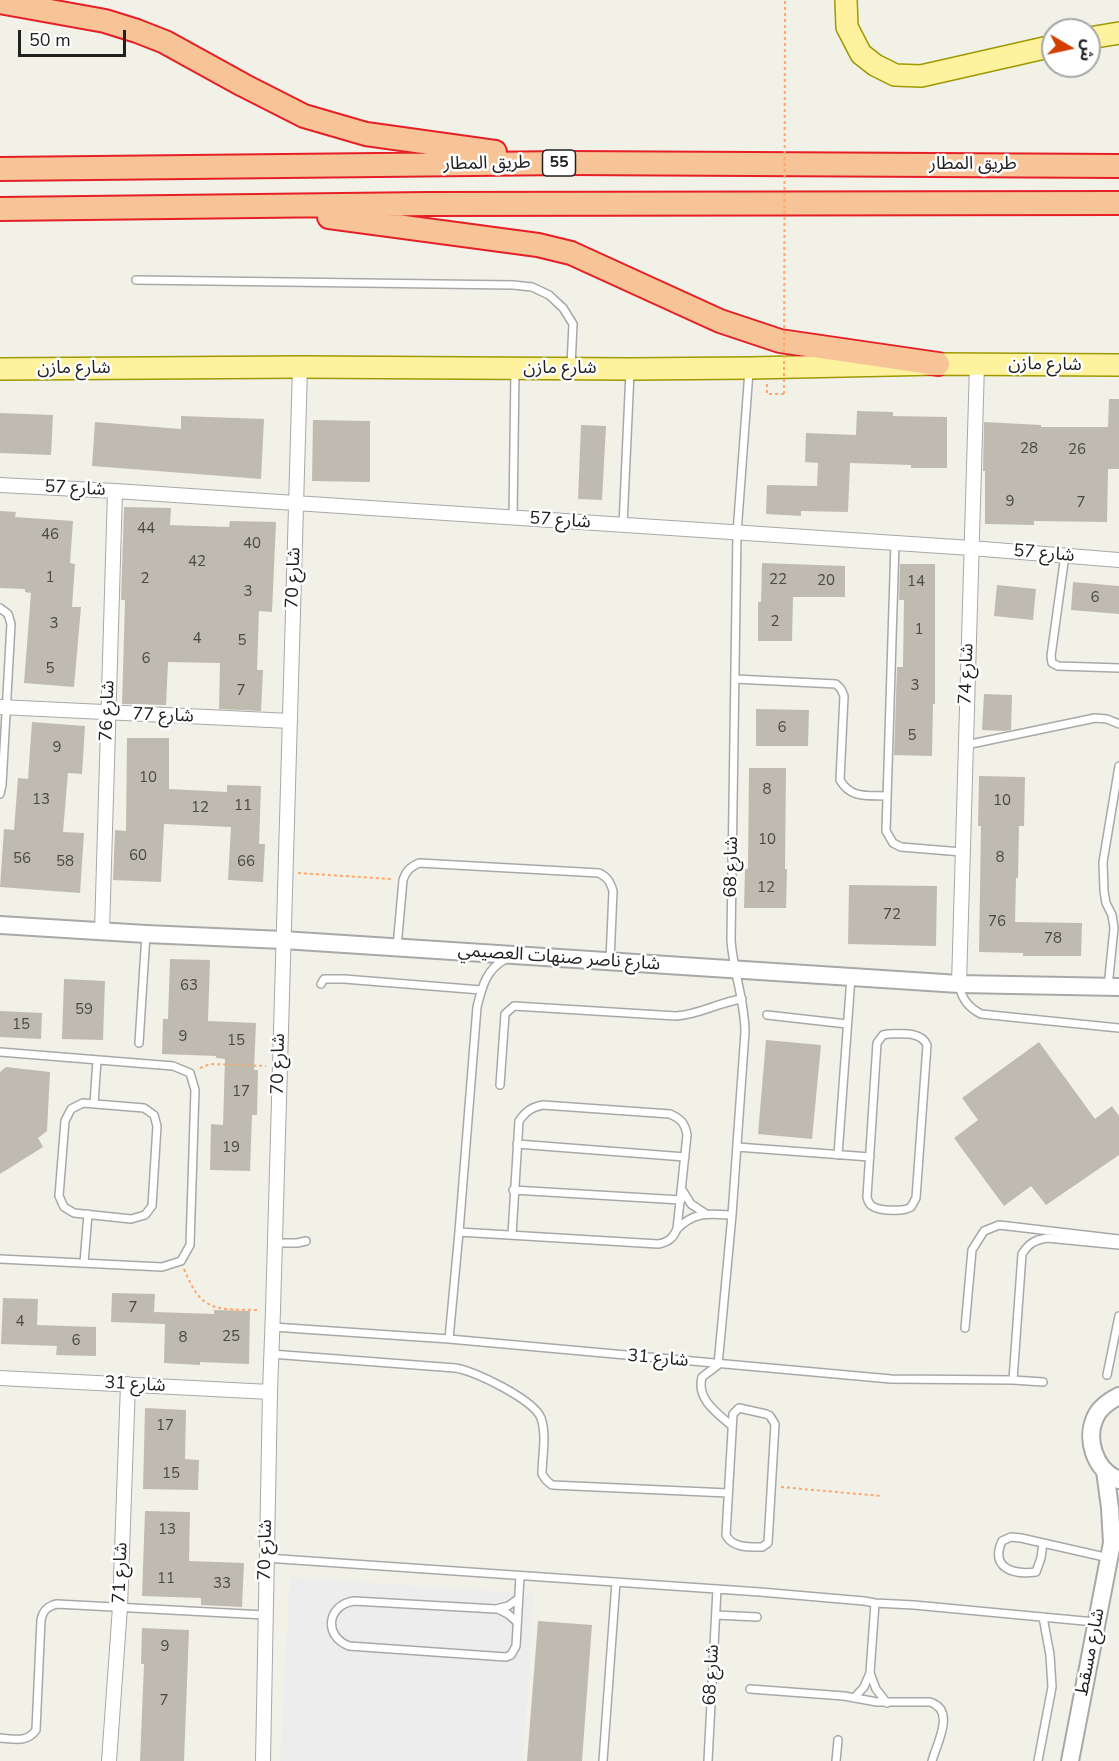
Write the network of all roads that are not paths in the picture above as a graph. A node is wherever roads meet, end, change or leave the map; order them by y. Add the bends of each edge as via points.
1 (846, 0) edge
2 (0, 2) edge
3 (1119, 33) edge
4 (1101, 36) edge
5 (1041, 49) edge
6 (568, 163) junction
7 (1119, 166) edge
8 (0, 169) edge
9 (1119, 203) edge
10 (250, 207) junction
11 (0, 209) edge
12 (136, 280) dead end
13 (938, 364) junction
14 (977, 364) junction
15 (1119, 365) edge
16 (300, 367) junction
17 (515, 368) junction
18 (750, 368) junction
19 (0, 369) edge
20 (571, 369) junction
21 (630, 369) junction
22 (0, 485) edge
23 (115, 490) junction
24 (297, 503) junction
25 (513, 518) junction
26 (622, 525) junction
27 (737, 533) junction
28 (895, 543) junction
29 (971, 548) junction
30 (1065, 555) junction
31 (1119, 560) edge
32 (0, 608) edge
33 (1119, 668) edge
34 (735, 680) junction
35 (3, 707) edge
36 (108, 713) junction
37 (290, 721) junction
38 (1119, 724) edge
39 (965, 746) junction
40 (1119, 766) edge
41 (0, 794) edge
42 (887, 795) junction
43 (962, 852) junction
44 (0, 924) edge
45 (102, 931) junction
46 (147, 934) junction
47 (283, 940) junction
48 (397, 947) junction
49 (517, 955) junction
50 (610, 961) junction
51 (735, 969) junction
52 (851, 977) junction
53 (321, 984) dead end
54 (959, 984) junction
55 (1113, 987) edge
56 (481, 990) junction
57 (742, 999) junction
58 (767, 1015) dead end
59 (847, 1024) junction
60 (1119, 1028) edge
61 (139, 1043) dead end
62 (0, 1052) edge
63 (97, 1060) junction
64 (500, 1085) dead end
65 (94, 1104) junction
66 (517, 1144) junction
67 (737, 1147) junction
68 (838, 1155) junction
69 (685, 1157) junction
70 (870, 1157) junction
71 (682, 1189) junction
72 (513, 1190) junction
73 (681, 1200) junction
74 (706, 1214) junction
75 (88, 1215) junction
76 (732, 1215) junction
77 (677, 1229) junction
78 (459, 1232) junction
79 (512, 1235) junction
80 (1119, 1239) edge
81 (306, 1241) dead end
82 (275, 1243) junction
83 (1119, 1245) edge
84 (0, 1259) edge
85 (84, 1263) junction
86 (1119, 1316) edge
87 (273, 1327) junction
88 (965, 1328) dead end
89 (449, 1339) junction
90 (271, 1354) junction
91 (718, 1365) junction
92 (1107, 1375) dead end
93 (0, 1378) edge
94 (1013, 1380) junction
95 (1043, 1382) dead end
96 (128, 1384) junction
97 (270, 1392) junction
98 (1119, 1395) edge
99 (732, 1426) junction
100 (1112, 1475) edge
101 (728, 1493) junction
102 (1119, 1527) edge
103 (1043, 1543) junction
104 (1110, 1551) junction
105 (266, 1558) junction
106 (520, 1576) junction
107 (616, 1582) junction
108 (717, 1589) junction
109 (519, 1599) junction
110 (875, 1603) junction
111 (120, 1607) junction
112 (496, 1609) junction
113 (266, 1615) junction
114 (716, 1615) junction
115 (757, 1617) dead end
116 (1043, 1617) junction
117 (1098, 1622) junction
118 (517, 1623) junction
119 (870, 1673) junction
120 (750, 1689) dead end
121 (854, 1698) junction
122 (887, 1703) junction
123 (0, 1738) edge
124 (838, 1740) dead end
125 (109, 1761) edge
126 (263, 1761) edge
127 (603, 1761) edge
128 (708, 1761) edge
129 (836, 1761) edge
130 (932, 1761) edge
131 (1038, 1761) edge
132 (1070, 1761) edge

1 - 5 main road via 848,27 861,54 896,75 921,76
2 - 6 highway via 105,21 137,31 304,116 366,134
3 - 4 main road
6 - 7 highway, طريق المطار / 55
6 - 8 highway, طريق المطار / 55
9 - 10 highway
10 - 11 highway
10 - 13 highway via 538,245 571,253 720,321 780,341
12 - 20 lane via 532,287 549,295 573,324
13 - 14 main road, شارع مازن
13 - 18 main road, شارع مازن
14 - 15 main road, شارع مازن
14 - 29 street, شارع 74
16 - 17 main road, شارع مازن
16 - 19 main road, شارع مازن
16 - 24 street, شارع 70
17 - 20 main road, شارع مازن
17 - 25 lane
18 - 21 main road, شارع مازن
18 - 27 lane, شارع 68
20 - 21 main road, شارع مازن
21 - 26 lane
22 - 23 street, شارع 57
23 - 24 street, شارع 57
23 - 36 street, شارع 76
24 - 25 street, شارع 57
24 - 37 street, شارع 70
25 - 26 street, شارع 57
26 - 27 street, شارع 57
27 - 28 street, شارع 57
27 - 34 lane, شارع 68
28 - 29 street, شارع 57
28 - 42 lane
29 - 30 street, شارع 57
29 - 39 street, شارع 74
30 - 31 street, شارع 57
30 - 33 lane via 1052,663
32 - 35 lane via 10,619
34 - 42 lane via 836,684 844,696 840,780 849,792
34 - 51 lane, شارع 68 via 731,940
35 - 36 street, شارع 77
35 - 41 lane
36 - 37 street, شارع 77
36 - 45 street, شارع 76
37 - 47 street, شارع 70
38 - 39 lane via 1095,718
39 - 43 street, شارع 74
40 - 55 lane via 1103,862 1104,891 1114,928
42 - 43 lane via 886,831 893,843
43 - 54 street, شارع 74
44 - 45 street, شارع ناصر صنهات العصيمي
45 - 46 street, شارع ناصر صنهات العصيمي
46 - 47 street, شارع ناصر صنهات العصيمي
46 - 61 lane
47 - 48 street, شارع ناصر صنهات العصيمي
47 - 82 street, شارع 70
48 - 49 street, شارع ناصر صنهات العصيمي
48 - 50 lane via 403,880 411,866 419,863 598,873 606,877 613,891
49 - 50 street, شارع ناصر صنهات العصيمي
49 - 56 lane via 489,972
50 - 51 street, شارع ناصر صنهات العصيمي
51 - 52 street, شارع ناصر صنهات العصيمي
51 - 57 lane, شارع 68
52 - 54 street, شارع ناصر صنهات العصيمي
52 - 59 lane
53 - 56 lane via 324,979 335,978
54 - 55 street, شارع ناصر صنهات العصيمي
54 - 60 lane via 965,1002 981,1014
56 - 78 lane
57 - 64 lane via 688,1016 514,1006 505,1014
57 - 67 lane, شارع 68 via 745,1032
58 - 59 lane
59 - 68 lane
62 - 63 lane
63 - 65 lane
63 - 85 lane via 173,1066 190,1073 195,1090 190,1245 181,1261 162,1267
65 - 75 lane via 83,1103 71,1109 65,1121 59,1196 64,1207
65 - 75 lane via 144,1108 154,1115 157,1126 152,1206 145,1215 131,1219
66 - 69 lane
66 - 69 lane via 519,1121 532,1107 670,1114 685,1125
66 - 72 lane
67 - 68 lane
67 - 76 lane, شارع 68
68 - 70 lane
69 - 71 lane
70 - 70 lane via 870,1205 902,1210 911,1207 916,1198 927,1051 922,1037 888,1034 877,1042
71 - 73 lane
71 - 74 lane via 692,1204
72 - 73 lane
72 - 79 lane
73 - 77 lane
74 - 76 lane
74 - 77 lane via 690,1218
75 - 85 lane
76 - 91 lane, شارع 68
77 - 79 lane via 673,1238 658,1244
78 - 79 lane
78 - 89 lane
80 - 88 lane via 999,1225 984,1231 972,1250
81 - 82 lane
82 - 87 street, شارع 70
83 - 94 lane via 1047,1238 1027,1245 1022,1254
84 - 85 lane
86 - 92 lane
87 - 89 lane, شارع 31
87 - 90 street, شارع 70
89 - 91 lane, شارع 31
90 - 97 street, شارع 70
90 - 101 lane via 455,1368 476,1373 525,1401 538,1413 543,1429 542,1474 552,1485
91 - 94 lane, شارع 31 via 891,1379
91 - 99 lane via 702,1377 700,1385 708,1404
93 - 96 street, شارع 31
94 - 95 lane, شارع 31
96 - 97 street, شارع 31
96 - 111 street, شارع 71
97 - 105 street, شارع 70
98 - 100 street, شارع مسقط via 1106,1403 1092,1426 1095,1456
99 - 101 lane
99 - 101 lane via 738,1408 766,1414 773,1420 768,1543 762,1547 735,1545 728,1539
100 - 104 street, شارع مسقط
102 - 104 street, شارع مسقط
103 - 103 lane via 1011,1537 1002,1541 1000,1561 1007,1570 1036,1572
103 - 104 lane
104 - 117 street, شارع مسقط
105 - 106 lane
105 - 113 street, شارع 70
106 - 107 lane
106 - 109 lane
107 - 108 lane
107 - 127 lane
108 - 110 lane
108 - 114 lane, شارع 68
109 - 112 lane
109 - 118 lane
110 - 116 lane
110 - 119 lane
111 - 113 lane
111 - 123 lane via 57,1604 44,1611 36,1730 24,1740
111 - 125 street, شارع 71
112 - 118 lane
112 - 118 lane via 354,1601 336,1609 331,1621 338,1640 349,1646 506,1657 516,1646
113 - 126 street, شارع 70
114 - 115 lane
114 - 128 lane, شارع 68
116 - 117 lane
116 - 131 lane via 1052,1687
117 - 132 street, شارع مسقط
119 - 121 lane
119 - 122 lane
120 - 121 lane
121 - 122 lane
122 - 130 lane via 930,1702 939,1706 944,1720
124 - 129 lane

